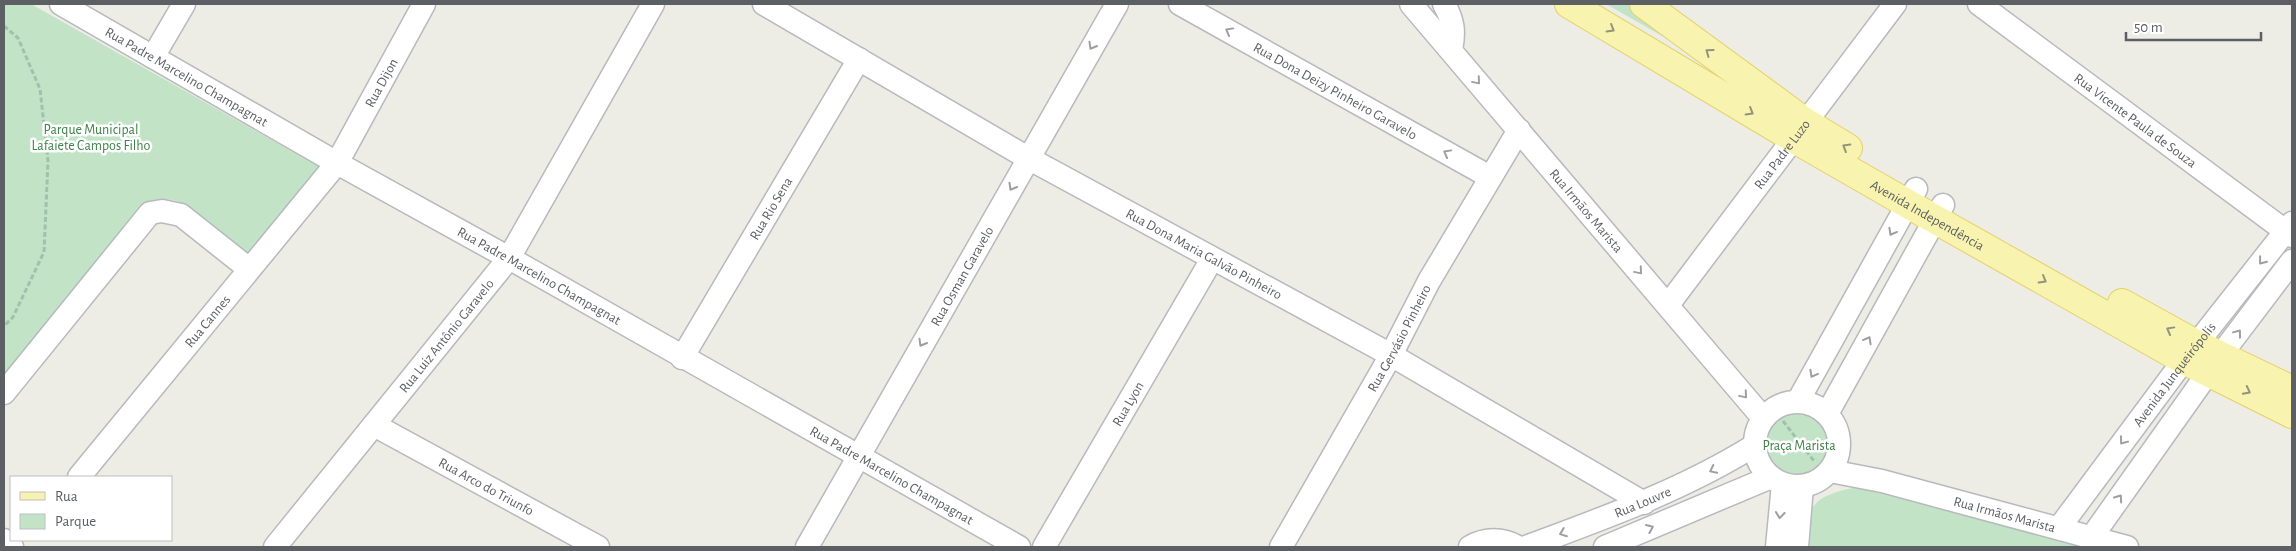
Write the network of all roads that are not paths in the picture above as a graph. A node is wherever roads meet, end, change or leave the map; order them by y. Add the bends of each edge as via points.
1 (61, 4) edge
2 (184, 4) edge
3 (424, 4) edge
4 (653, 4) edge
5 (764, 4) edge
6 (1116, 4) edge
7 (1180, 4) edge
8 (1411, 4) edge
9 (1444, 4) edge
10 (1569, 4) edge
11 (1644, 4) edge
12 (1894, 4) edge
13 (1979, 4) edge
14 (1451, 50) junction
15 (153, 57) junction
16 (859, 59) junction
17 (1519, 130) junction
18 (1799, 130) junction
19 (1028, 158) junction
20 (337, 163) junction
21 (1490, 177) junction
22 (1912, 196) junction
23 (1939, 212) junction
24 (2290, 230) edge
25 (509, 258) junction
26 (1212, 259) junction
27 (2292, 261) edge
28 (249, 269) junction
29 (1668, 305) junction
30 (1391, 355) junction
31 (682, 358) junction
32 (2202, 358) junction
33 (2292, 390) edge
34 (4, 393) edge
35 (1798, 401) junction
36 (1827, 414) junction
37 (2292, 414) edge
38 (1763, 418) junction
39 (374, 425) junction
40 (1755, 445) junction
41 (1840, 448) junction
42 (858, 457) junction
43 (1830, 470) junction
44 (80, 476) edge
45 (1882, 481) junction
46 (1785, 482) junction
47 (1644, 503) junction
48 (2058, 528) junction
49 (2091, 538) junction
50 (4, 540) edge
51 (12, 547) edge
52 (275, 547) edge
53 (598, 547) edge
54 (807, 547) edge
55 (1019, 547) edge
56 (1044, 547) edge
57 (1281, 547) edge
58 (1470, 547) edge
59 (1518, 547) edge
60 (1526, 547) edge
61 (1605, 547) edge
62 (1777, 547) edge
63 (1797, 547) edge
64 (2127, 547) edge

1 - 15 street, Rua Padre Marcelino Champagnat
2 - 15 street
3 - 20 street, Rua Dijon
4 - 25 street, Rua Luiz Antônio Garavelo
5 - 16 street, Rua Dona Maria Galvão Pinheiro
6 -> 19 street, Rua Osman Garavelo
21 -> 7 street, Rua Dona Deizy Pinheiro Garavelo
8 - 14 street, Rua Irmãos Marista
9 - 14 street via 1453,20
10 -> 18 main road, Avenida Independência
18 -> 11 main road, Avenida Independência
12 - 18 street, Rua Padre Luzo
13 - 24 street, Rua Vicente Paula de Souza
14 -> 17 street, Rua Irmãos Marista
15 - 20 street, Rua Padre Marcelino Champagnat
16 - 19 street, Rua Dona Maria Galvão Pinheiro
16 - 31 street, Rua Rio Sena
17 - 21 street, Rua Gervásio Pinheiro
17 -> 29 street, Rua Irmãos Marista
18 - 22 main road, Avenida Independência
18 - 29 street, Rua Padre Luzo
19 - 26 street, Rua Dona Maria Galvão Pinheiro
19 -> 42 street, Rua Osman Garavelo
20 - 25 street, Rua Padre Marcelino Champagnat
20 - 28 street, Rua Cannes
21 - 30 street, Rua Gervásio Pinheiro
22 - 23 main road, Avenida Independência
22 -> 35 street
23 - 32 main road, Avenida Independência
36 -> 23 street
24 -> 32 street, Avenida Junqueirópolis
25 - 31 street, Rua Padre Marcelino Champagnat
25 - 39 street, Rua Luiz Antônio Garavelo
26 - 30 street, Rua Dona Maria Galvão Pinheiro
26 - 56 street, Rua Lyon
32 -> 27 street, Avenida Junqueirópolis
28 - 34 street via 181,215 162,210 150,214
28 - 44 street, Rua Cannes
29 -> 38 street, Rua Irmãos Marista
30 - 47 street, Rua Dona Maria Galvão Pinheiro
30 - 57 street, Rua Gervásio Pinheiro
31 - 42 street, Rua Padre Marcelino Champagnat
32 - 33 main road, Avenida Independência
32 -> 37 main road, Avenida Independência
32 -> 48 street, Avenida Junqueirópolis
49 -> 32 street, Avenida Junqueirópolis
35 - 36 street via 1809,403
35 - 38 street via 1785,403
36 - 41 street via 1835,424
38 - 40 street
39 - 52 street, Rua Luiz Antônio Garavelo
39 - 53 street, Rua Arco do Triunfo
40 - 46 street via 1763,468
40 -> 47 street, Rua Louvre via 1720,467
41 - 43 street
41 - 45 street, Rua Irmãos Marista
42 - 54 street, Rua Osman Garavelo
42 - 55 street, Rua Padre Marcelino Champagnat
43 - 45 street, Rua Irmãos Marista
43 - 46 street via 1813,483
45 - 48 street, Rua Irmãos Marista
61 -> 46 street, Rua Louvre
46 -> 62 street
46 - 63 street
47 -> 60 street, Rua Louvre
48 - 49 street, Rua Irmãos Marista
49 - 64 street, Rua Irmãos Marista
50 - 51 street
58 - 59 street via 1502,540

